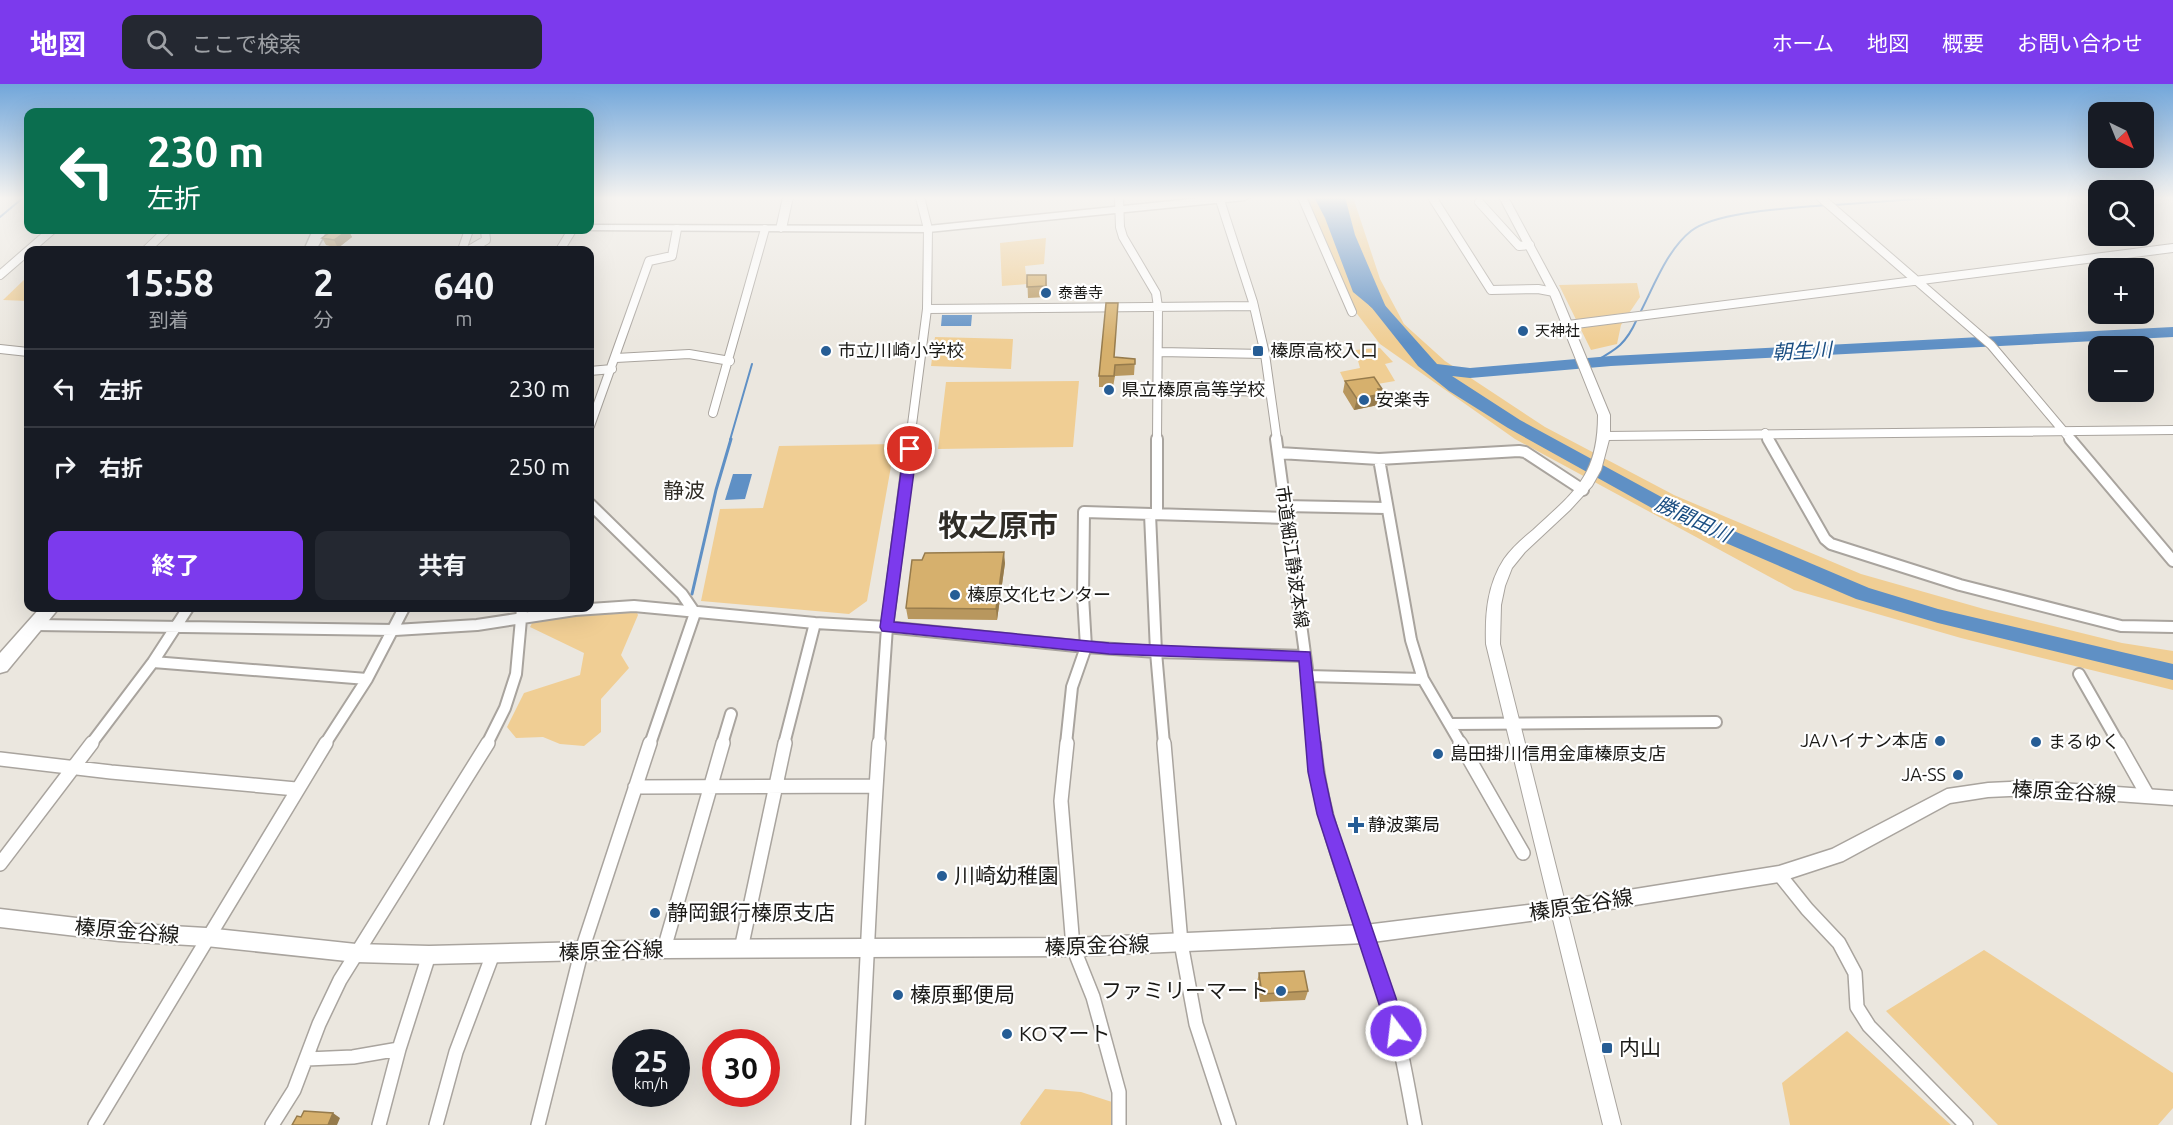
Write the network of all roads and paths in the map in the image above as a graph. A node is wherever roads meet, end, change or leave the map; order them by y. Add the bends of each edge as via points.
1 (1530, 245) edge
2 (674, 246) edge
3 (761, 246) edge
4 (928, 246) edge
5 (1128, 246) edge
6 (1235, 246) edge
7 (1323, 246) edge
8 (1463, 246) edge
9 (1876, 246) edge
10 (2173, 248) edge
11 (24, 254) edge
12 (0, 275) edge
13 (1916, 280) junction
14 (1554, 292) junction
15 (1254, 306) junction
16 (1158, 307) junction
17 (927, 309) junction
18 (1352, 312) dead end
19 (1568, 325) junction
20 (0, 350) edge
21 (24, 352) edge
22 (1159, 352) junction
23 (1265, 354) junction
24 (616, 358) junction
25 (730, 361) junction
26 (612, 369) junction
27 (594, 370) edge
28 (1158, 390) junction
29 (1270, 392) junction
30 (713, 413) dead end
31 (594, 416) edge
32 (2064, 430) junction
33 (2173, 430) edge
34 (1765, 433) junction
35 (1605, 439) junction
36 (1279, 453) junction
37 (1379, 459) junction
38 (1585, 487) junction
39 (594, 508) edge
40 (1386, 508) junction
41 (1285, 512) junction
42 (1153, 514) junction
43 (2173, 561) edge
44 (594, 609) edge
45 (47, 612) edge
46 (185, 612) edge
47 (402, 612) edge
48 (538, 612) edge
49 (520, 613) edge
50 (695, 613) junction
51 (815, 623) junction
52 (36, 625) junction
53 (887, 627) junction
54 (2173, 627) edge
55 (174, 629) junction
56 (394, 630) junction
57 (1086, 647) junction
58 (1156, 652) junction
59 (1305, 656) junction
60 (153, 662) junction
61 (0, 666) edge
62 (2079, 674) dead end
63 (1308, 676) junction
64 (1423, 679) junction
65 (367, 680) junction
66 (731, 714) dead end
67 (1716, 722) dead end
68 (1450, 724) junction
69 (1512, 725) junction
70 (0, 759) edge
71 (71, 770) junction
72 (774, 786) junction
73 (876, 786) junction
74 (635, 787) junction
75 (711, 787) junction
76 (296, 789) junction
77 (2148, 796) junction
78 (2173, 798) edge
79 (1523, 853) dead end
80 (0, 864) edge
81 (1779, 874) junction
82 (1560, 909) junction
83 (0, 918) edge
84 (1365, 934) junction
85 (206, 937) junction
86 (1181, 943) junction
87 (1073, 948) junction
88 (664, 949) junction
89 (741, 949) junction
90 (866, 949) junction
91 (356, 953) junction
92 (581, 953) junction
93 (494, 954) junction
94 (429, 955) junction
95 (399, 1048) junction
96 (307, 1059) junction
97 (95, 1125) edge
98 (272, 1125) edge
99 (379, 1125) edge
100 (436, 1125) edge
101 (538, 1125) edge
102 (858, 1125) edge
103 (1119, 1125) edge
104 (1229, 1125) edge
105 (1415, 1125) edge
106 (1612, 1125) edge
107 (1966, 1125) edge

1 - 14 street
2 - 24 street via 672,255 649,261
3 - 25 street
4 - 17 street
5 - 16 street via 1156,293
6 - 15 street, 市道細江静波本線
7 - 18 street
8 - 14 street via 1491,290
9 - 13 street
10 - 13 street
11 - 12 street
13 - 19 street
13 - 32 street via 1991,345
14 - 19 street
15 - 16 street
15 - 23 street, 市道細江静波本線
16 - 17 street
16 - 22 street
17 - 53 street
19 - 35 street via 1604,415
20 - 21 street
22 - 23 street
22 - 28 street
23 - 29 street, 市道細江静波本線
24 - 25 street via 688,354
24 - 26 street
25 - 30 street
26 - 27 street
26 - 31 street
28 - 29 street
28 - 42 street
29 - 36 street, 市道細江静波本線
32 - 33 street
32 - 34 street
32 - 43 street
34 - 35 street
34 - 54 street via 1831,544 1960,585 2121,626
35 - 38 street via 1600,462
36 - 37 street
36 - 41 street, 市道細江静波本線
37 - 38 street via 1519,451
37 - 40 street
38 - 69 street via 1521,548 1506,567 1497,590 1493,644
39 - 50 street via 682,594
40 - 41 street
40 - 64 street via 1411,640
41 - 42 street
41 - 59 street, 市道細江静波本線
42 - 57 street via 1084,512
42 - 58 street
44 - 50 street via 634,606
45 - 52 highway
46 - 55 street
47 - 56 street
48 - 49 street
49 - 56 street via 477,625
49 - 91 street via 518,664 511,695 494,733
50 - 51 street
50 - 74 street
51 - 53 street
51 - 72 street
52 - 55 street
52 - 61 highway
53 - 57 street
53 - 73 street
55 - 56 street
55 - 60 street
56 - 65 street
57 - 58 street
57 - 87 street via 1072,687 1061,801
58 - 59 street
58 - 86 street
59 - 63 street, 市道細江静波本線
60 - 65 street
60 - 71 street
62 - 77 street
63 - 64 street
63 - 84 street, 市道細江静波本線 via 1316,772 1325,814
64 - 68 street
65 - 76 street
66 - 75 street
67 - 69 street
68 - 69 street
68 - 79 street
69 - 82 street
70 - 71 street
71 - 76 street
71 - 80 street
72 - 73 street
72 - 75 street
72 - 89 street
73 - 90 street
74 - 75 street
74 - 92 street
75 - 88 street
76 - 85 street
77 - 78 main road, 榛原金谷線
77 - 81 main road, 榛原金谷線 via 2031,788 1947,796 1837,855
81 - 82 main road, 榛原金谷線
81 - 107 street via 1839,944 1855,973 1857,1007 1869,1026
82 - 84 main road, 榛原金谷線
82 - 106 street
83 - 85 main road, 榛原金谷線 via 119,932
84 - 86 main road, 榛原金谷線
84 - 105 street, 市道細江静波本線 via 1398,1038
85 - 91 main road, 榛原金谷線
85 - 97 street
86 - 87 main road, 榛原金谷線
86 - 104 street via 1196,1024
87 - 90 main road, 榛原金谷線
87 - 103 street via 1093,997 1119,1092
88 - 89 main road, 榛原金谷線
88 - 92 main road, 榛原金谷線
89 - 90 main road, 榛原金谷線
90 - 102 street
91 - 94 main road, 榛原金谷線
91 - 96 street via 319,1024
92 - 93 main road, 榛原金谷線
92 - 101 street
93 - 94 main road, 榛原金谷線
93 - 100 street via 456,1052
94 - 95 street
95 - 96 street
95 - 99 street
96 - 98 street via 294,1090

